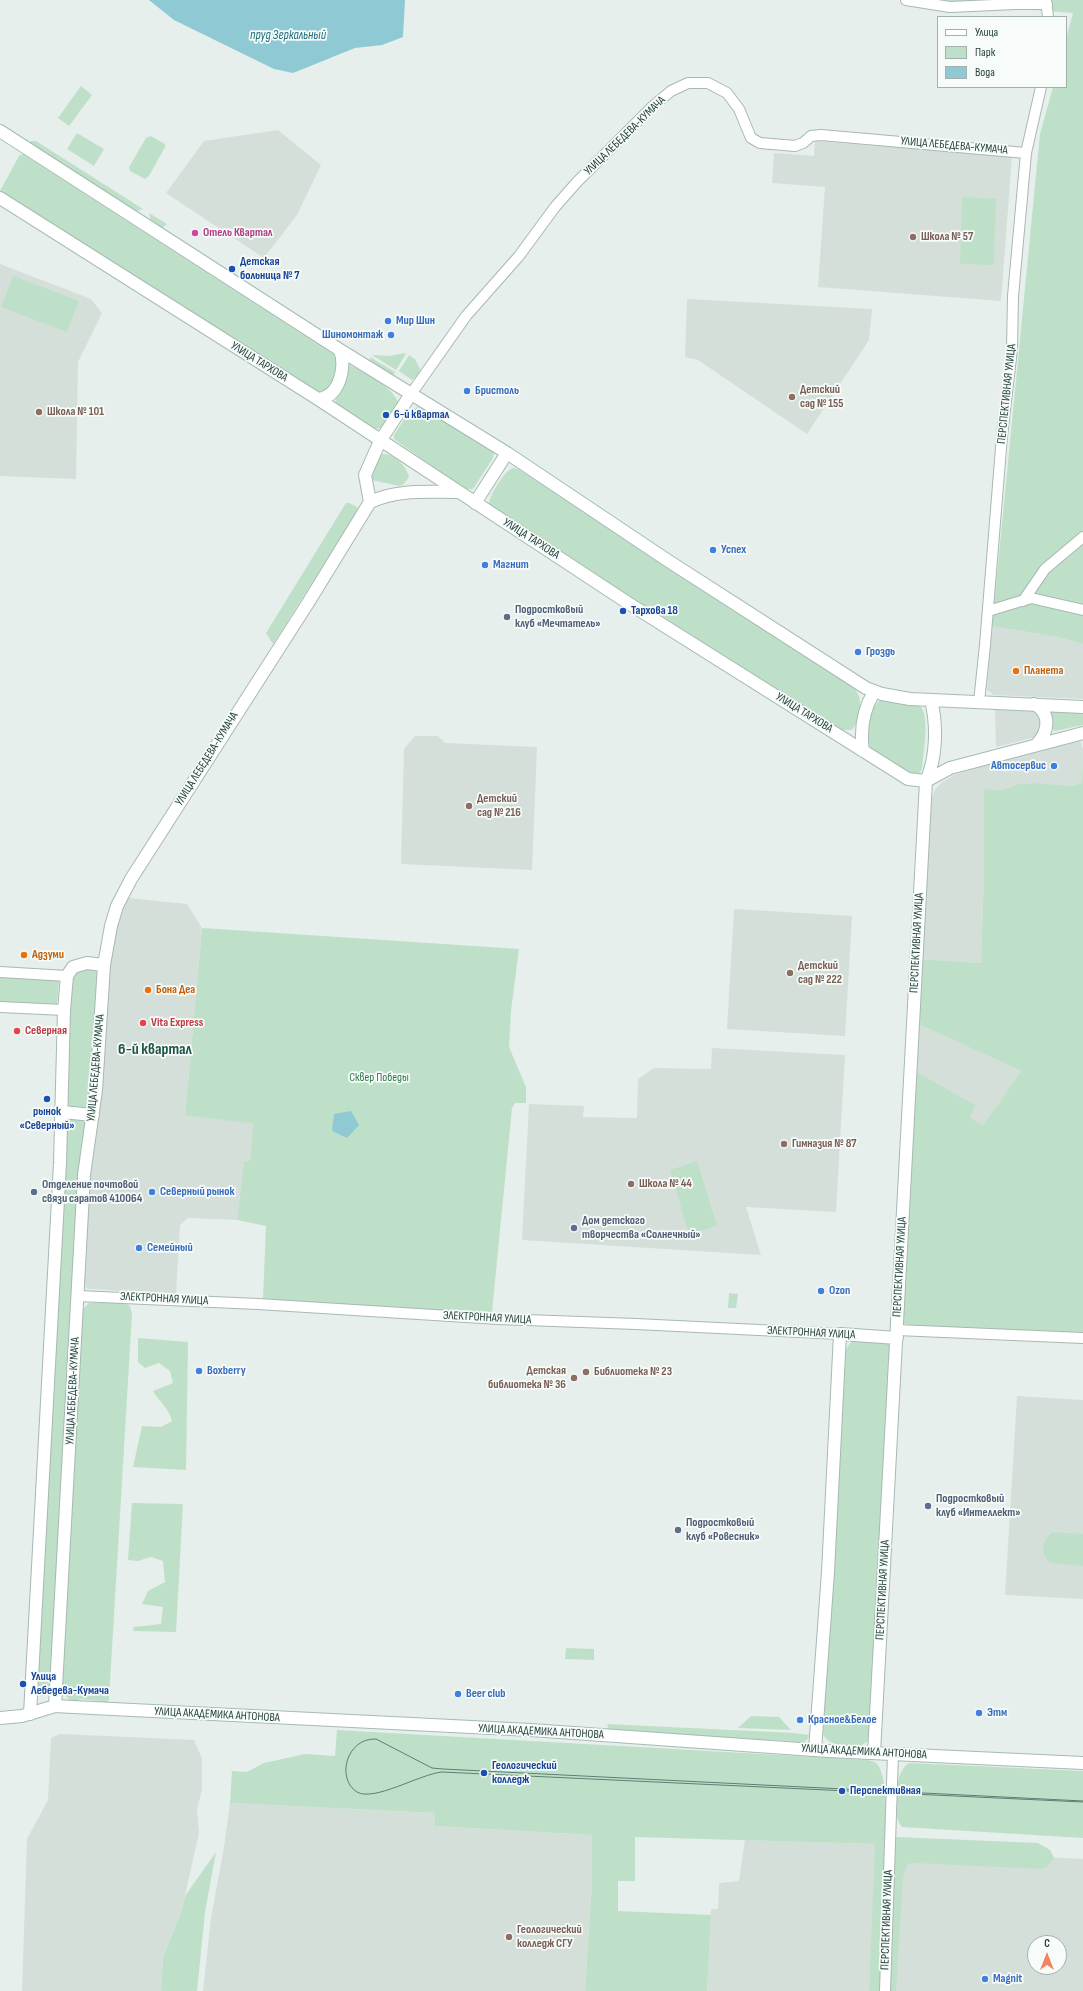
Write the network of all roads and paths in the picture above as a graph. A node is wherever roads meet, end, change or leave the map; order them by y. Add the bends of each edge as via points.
1 (906, 0) edge
2 (1047, 6) edge
3 (1041, 88) edge
4 (0, 131) edge
5 (1026, 152) junction
6 (0, 198) edge
7 (340, 350) junction
8 (411, 394) junction
9 (318, 399) junction
10 (380, 441) junction
11 (507, 453) junction
12 (458, 492) junction
13 (370, 502) junction
14 (476, 503) junction
15 (1083, 537) edge
16 (1023, 601) junction
17 (1083, 610) edge
18 (988, 611) junction
19 (874, 692) junction
20 (930, 700) junction
21 (979, 702) junction
22 (1034, 704) junction
23 (1083, 707) edge
24 (1083, 733) edge
25 (1037, 744) junction
26 (863, 751) junction
27 (926, 781) junction
28 (104, 965) junction
29 (0, 972) edge
30 (67, 976) junction
31 (0, 1007) edge
32 (64, 1010) junction
33 (62, 1112) junction
34 (93, 1115) junction
35 (78, 1296) junction
36 (840, 1334) junction
37 (897, 1334) junction
38 (1083, 1338) edge
39 (55, 1706) junction
40 (30, 1714) junction
41 (0, 1718) edge
42 (816, 1750) junction
43 (874, 1753) junction
44 (893, 1754) junction
45 (1083, 1763) edge
46 (885, 1991) edge

1 - 2 street via 950,7 1016,4
3 - 5 street, ПЕРСПЕКТИВНАЯ УЛИЦА
4 - 7 main road
5 - 8 street, УЛИЦА ЛЕБЕДЕВА-КУМАЧА via 821,135 810,136 795,146 760,143 751,138 739,109 727,93 708,83 688,84 671,91 653,106 577,182 519,256 466,316
5 - 18 street, ПЕРСПЕКТИВНАЯ УЛИЦА via 1013,296 1012,349 1002,436
6 - 9 main road, УЛИЦА ТАРХОВА
7 - 8 main road
7 - 9 main road via 343,364 336,388 332,394
8 - 10 main road
8 - 11 main road
9 - 10 main road, УЛИЦА ТАРХОВА
10 - 12 main road, УЛИЦА ТАРХОВА
10 - 13 main road via 365,476
11 - 14 main road
11 - 19 main road
12 - 13 main road via 406,492
12 - 14 main road, УЛИЦА ТАРХОВА
13 - 28 main road, УЛИЦА ЛЕБЕДЕВА-КУМАЧА via 132,879 117,906
14 - 26 main road, УЛИЦА ТАРХОВА via 628,603
15 - 16 street via 1045,569
16 - 17 street via 1031,598
16 - 18 street
18 - 21 street, ПЕРСПЕКТИВНАЯ УЛИЦА
19 - 20 main road
19 - 26 main road via 868,702 861,731
20 - 21 main road
20 - 27 main road, ПЕРСПЕКТИВНАЯ УЛИЦА via 934,716 932,768
21 - 22 main road
22 - 23 main road
22 - 25 main road via 1043,710 1047,722 1045,732
24 - 25 main road
25 - 27 main road via 950,768
26 - 27 main road, УЛИЦА ТАРХОВА via 908,780
27 - 37 main road, ПЕРСПЕКТИВНАЯ УЛИЦА
28 - 30 main road via 87,963 73,967
28 - 34 main road, УЛИЦА ЛЕБЕДЕВА-КУМАЧА
29 - 30 street
30 - 32 main road
31 - 32 street
32 - 33 main road
33 - 34 main road
33 - 40 main road
34 - 35 main road, УЛИЦА ЛЕБЕДЕВА-КУМАЧА via 84,1175
35 - 36 street, ЭЛЕКТРОННАЯ УЛИЦА via 498,1319
35 - 39 main road, УЛИЦА ЛЕБЕДЕВА-КУМАЧА
36 - 37 main road, ЭЛЕКТРОННАЯ УЛИЦА
36 - 42 main road
37 - 38 street, ЭЛЕКТРОННАЯ УЛИЦА
37 - 43 main road, ПЕРСПЕКТИВНАЯ УЛИЦА
39 - 40 main road, УЛИЦА АКАДЕМИКА АНТОНОВА
39 - 42 main road, УЛИЦА АКАДЕМИКА АНТОНОВА via 531,1730
40 - 41 main road, УЛИЦА АКАДЕМИКА АНТОНОВА
42 - 43 main road, УЛИЦА АКАДЕМИКА АНТОНОВА
43 - 44 main road, УЛИЦА АКАДЕМИКА АНТОНОВА
44 - 45 main road, УЛИЦА АКАДЕМИКА АНТОНОВА
44 - 46 street, ПЕРСПЕКТИВНАЯ УЛИЦА

